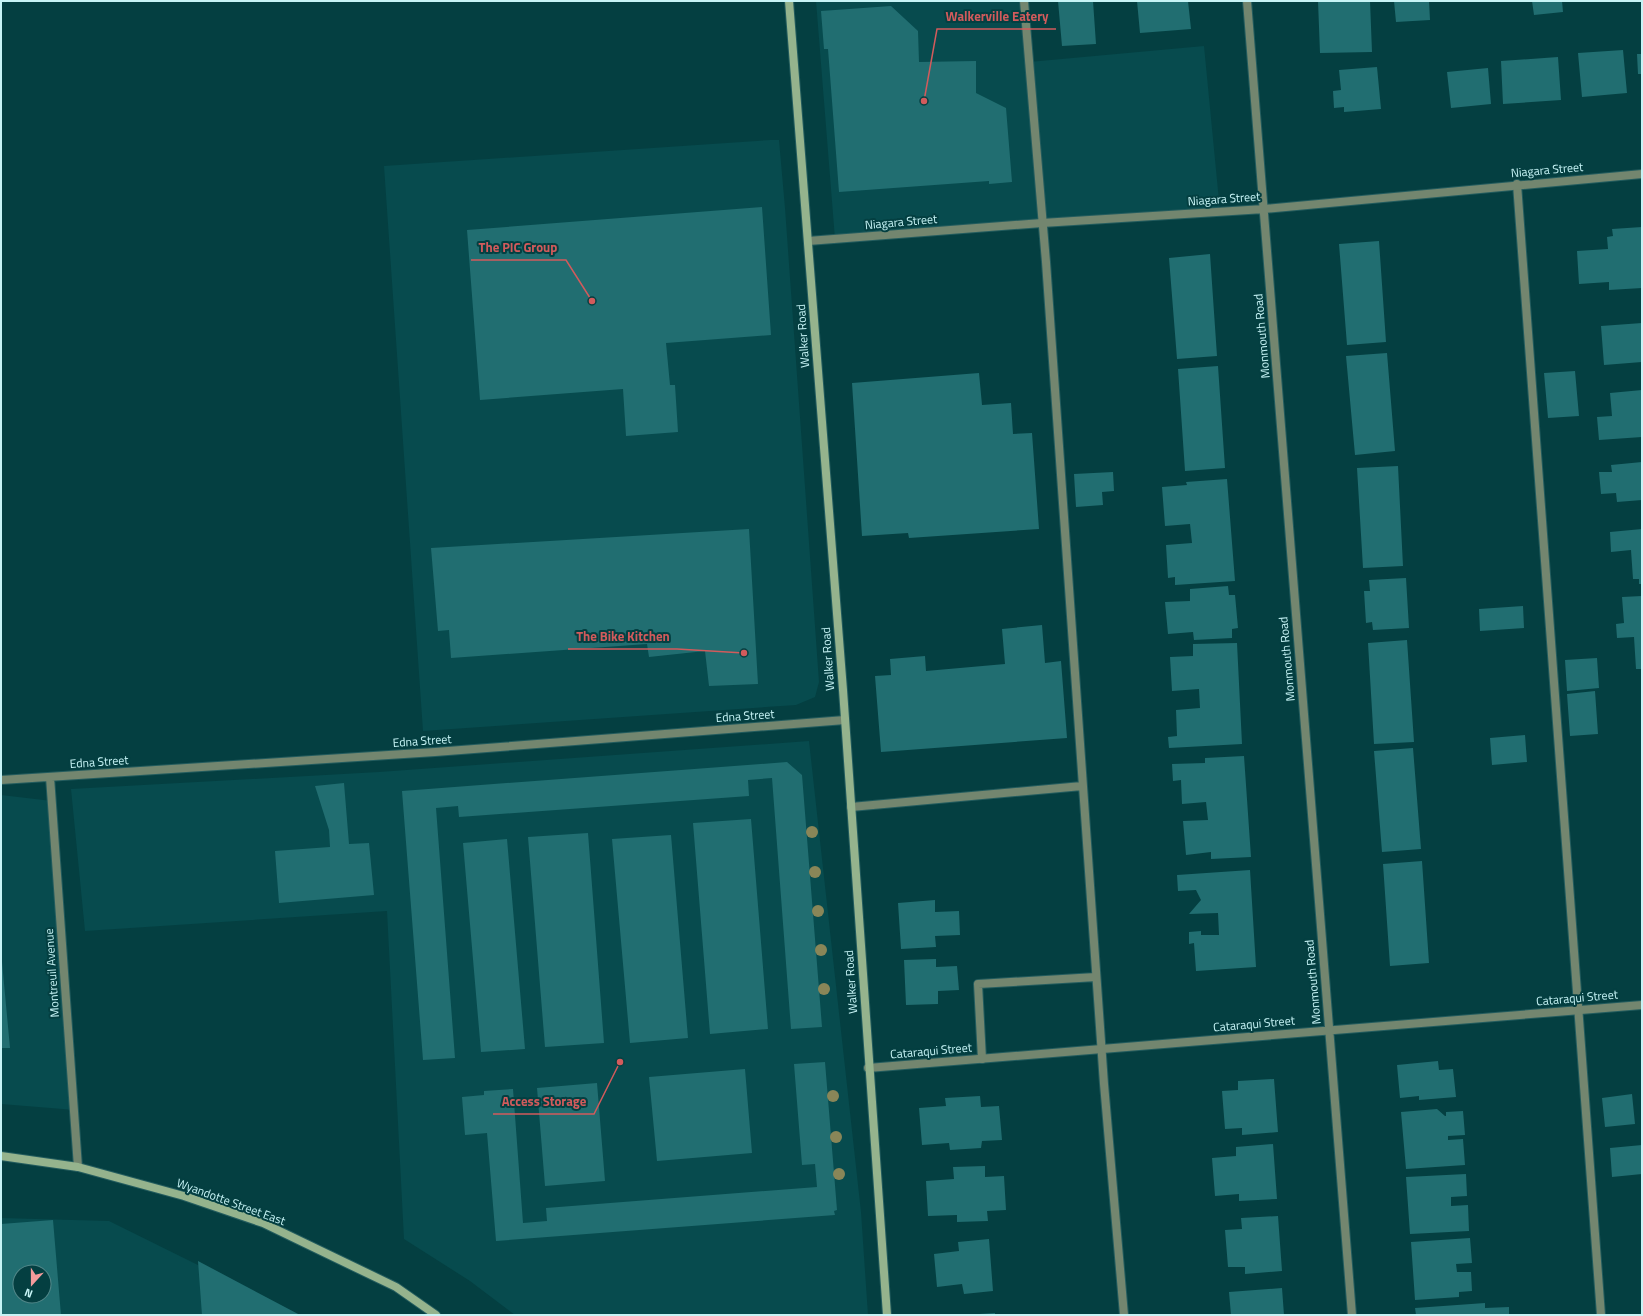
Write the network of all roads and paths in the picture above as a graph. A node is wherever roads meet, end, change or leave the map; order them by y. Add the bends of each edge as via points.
1 (789, 1) edge
2 (1024, 1) edge
3 (1247, 1) edge
4 (1642, 174) edge
5 (1518, 184) junction
6 (1264, 209) junction
7 (1042, 223) junction
8 (808, 241) junction
9 (845, 720) junction
10 (50, 777) junction
11 (1, 780) edge
12 (1082, 786) junction
13 (851, 807) junction
14 (1096, 977) junction
15 (1642, 1004) edge
16 (1578, 1010) junction
17 (1329, 1030) junction
18 (1101, 1049) junction
19 (982, 1059) junction
20 (868, 1068) junction
21 (1, 1156) edge
22 (78, 1167) junction
23 (436, 1315) edge
24 (887, 1315) edge
25 (1124, 1315) edge
26 (1352, 1315) edge
27 (1601, 1315) edge

1 - 8 main road, Walker Road
2 - 7 street
3 - 6 street, Monmouth Road
4 - 5 street, Niagara Street
5 - 6 street, Niagara Street
5 - 16 street
6 - 7 street, Niagara Street
6 - 17 street, Monmouth Road
7 - 8 street, Niagara Street
7 - 12 street
8 - 9 main road, Walker Road
9 - 10 street, Edna Street via 435,752
9 - 13 main road, Walker Road
10 - 11 street, Edna Street
10 - 22 street, Montreuil Avenue
12 - 13 street
12 - 14 street
13 - 20 main road, Walker Road
14 - 18 street
14 - 19 street via 978,984
15 - 16 street, Cataraqui Street
16 - 17 street, Cataraqui Street
16 - 27 street
17 - 18 street, Cataraqui Street
17 - 26 street, Monmouth Road
18 - 19 street, Cataraqui Street
18 - 25 street
19 - 20 street, Cataraqui Street
20 - 24 main road, Walker Road
21 - 22 main road, Wyandotte Street East
22 - 23 main road, Wyandotte Street East via 184,1196 263,1224 396,1287

